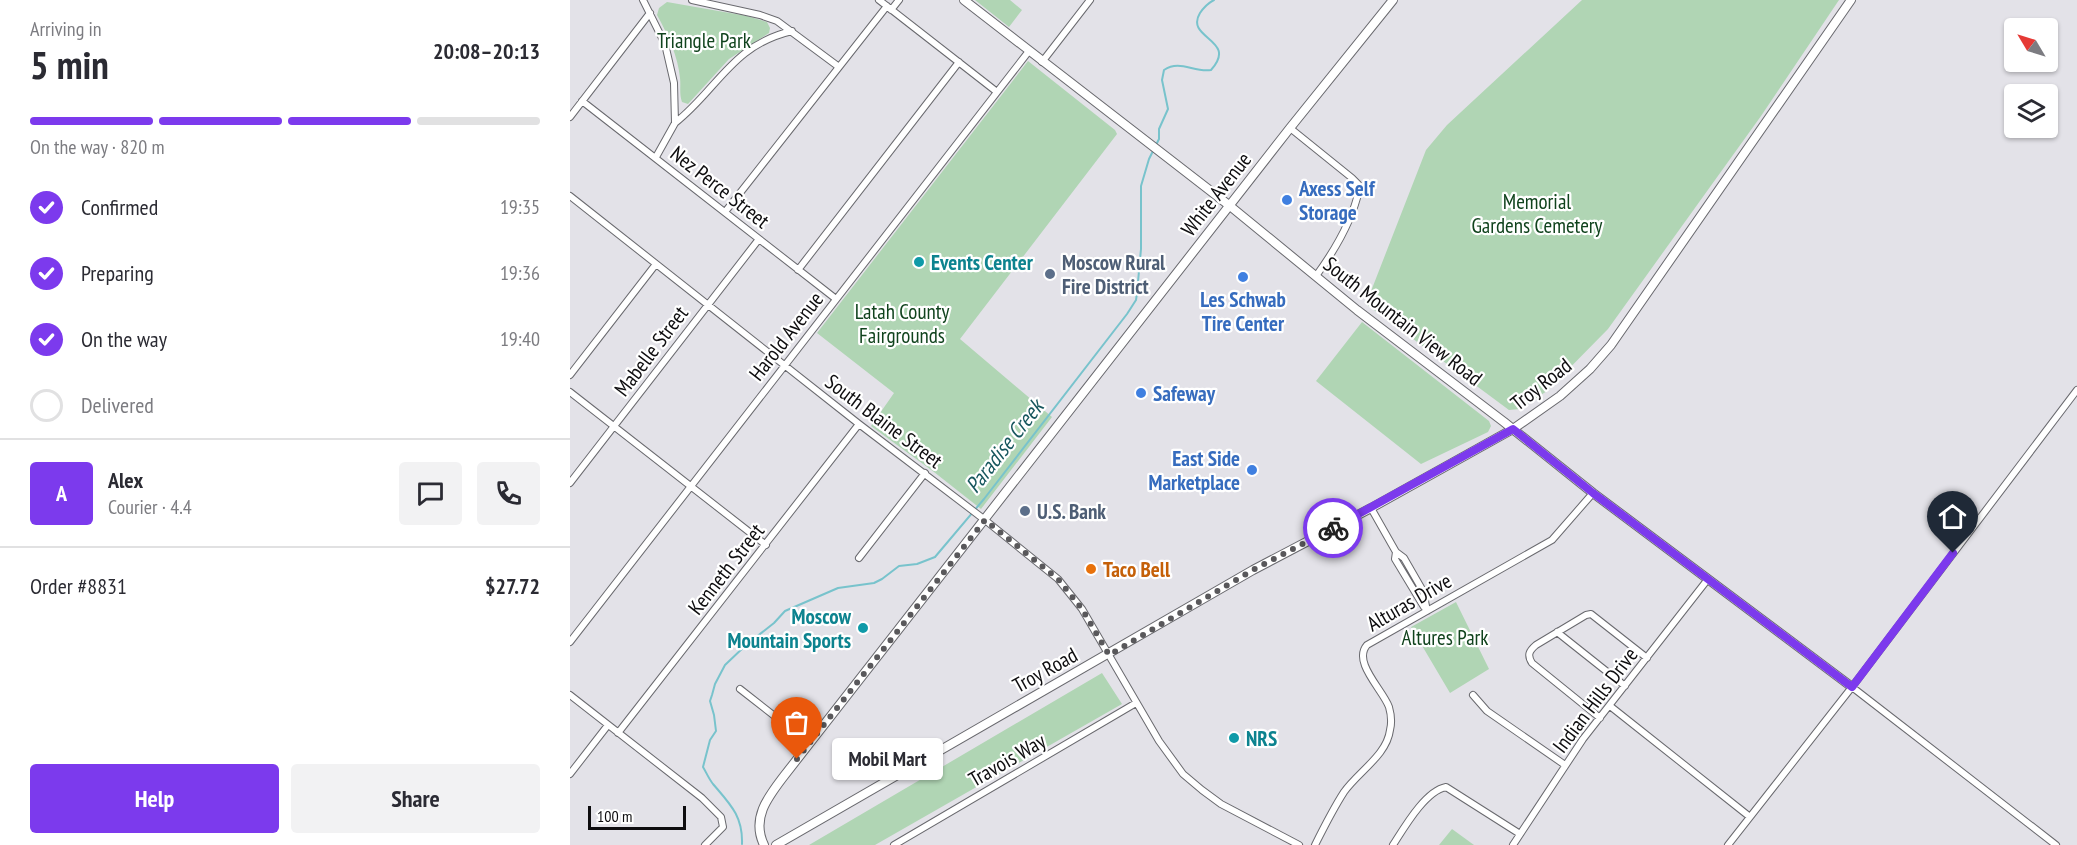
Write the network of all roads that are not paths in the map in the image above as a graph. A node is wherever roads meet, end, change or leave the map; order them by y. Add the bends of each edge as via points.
1 (644, 0) edge
2 (692, 0) edge
3 (879, 0) edge
4 (899, 0) edge
5 (964, 0) edge
6 (1090, 0) edge
7 (1394, 0) edge
8 (1851, 0) edge
9 (889, 8) junction
10 (650, 13) junction
11 (792, 31) junction
12 (1029, 51) junction
13 (959, 62) junction
14 (1042, 62) junction
15 (839, 67) junction
16 (997, 92) junction
17 (582, 101) junction
18 (570, 117) edge
19 (675, 123) junction
20 (1290, 128) junction
21 (656, 157) junction
22 (570, 196) edge
23 (1230, 206) junction
24 (725, 212) junction
25 (759, 239) junction
26 (656, 264) junction
27 (798, 270) junction
28 (1316, 276) junction
29 (836, 299) junction
30 (707, 304) junction
31 (784, 366) junction
32 (570, 375) edge
33 (2077, 390) edge
34 (570, 392) edge
35 (859, 424) junction
36 (614, 427) junction
37 (1513, 429) junction
38 (925, 473) junction
39 (570, 483) edge
40 (689, 486) junction
41 (1593, 493) junction
42 (1371, 508) junction
43 (982, 518) junction
44 (766, 545) junction
45 (859, 558) dead end
46 (1708, 579) junction
47 (1427, 611) junction
48 (1557, 632) junction
49 (570, 642) edge
50 (1109, 655) junction
51 (1647, 658) junction
52 (1625, 686) junction
53 (1852, 687) junction
54 (740, 689) dead end
55 (570, 695) edge
56 (1473, 695) dead end
57 (1137, 703) junction
58 (1610, 706) junction
59 (1600, 718) junction
60 (608, 725) junction
61 (618, 733) junction
62 (810, 743) junction
63 (1566, 765) junction
64 (570, 774) edge
65 (1750, 817) junction
66 (1520, 834) junction
67 (705, 845) edge
68 (764, 845) edge
69 (776, 845) edge
70 (894, 845) edge
71 (1299, 845) edge
72 (1315, 845) edge
73 (1393, 845) edge
74 (1513, 845) edge
75 (1728, 845) edge
76 (2056, 845) edge

1 - 10 street
2 - 11 street via 760,15
3 - 9 street
4 - 9 street
5 - 12 street, South Mountain View Road
6 - 14 street
7 - 20 street, White Avenue
8 - 37 street, Troy Road via 1611,345 1560,396
9 - 13 street
9 - 15 street
10 - 17 street
10 - 19 street via 671,62
11 - 15 street
11 - 19 street via 761,43 730,64
12 - 14 street, South Mountain View Road
12 - 16 street, Harold Avenue
13 - 16 street
13 - 27 street
14 - 23 street, South Mountain View Road
15 - 24 street
16 - 29 street, Harold Avenue
17 - 18 street
17 - 21 street, Nez Perce Street
19 - 21 street
20 - 23 street, White Avenue
20 - 28 street via 1355,182 1359,190 1346,228
21 - 24 street, Nez Perce Street
22 - 26 street, South Blaine Street
23 - 28 street, South Mountain View Road
23 - 43 street, White Avenue
24 - 25 street, Nez Perce Street
25 - 27 street, Nez Perce Street
25 - 30 street, Mabelle Street
26 - 30 street, South Blaine Street
26 - 32 street
27 - 29 street, Nez Perce Street
28 - 37 street, South Mountain View Road
29 - 31 street, Harold Avenue
30 - 31 street, South Blaine Street
30 - 36 street, Mabelle Street
31 - 35 street, South Blaine Street
31 - 40 street, Harold Avenue
33 - 53 street
34 - 36 street
35 - 38 street, South Blaine Street
35 - 44 street, Kenneth Street
36 - 39 street, Mabelle Street
36 - 40 street
37 - 41 street, South Mountain View Road
37 - 42 street, Troy Road
38 - 43 street, South Blaine Street
38 - 45 street
40 - 44 street
40 - 49 street, Harold Avenue
41 - 46 street, South Mountain View Road
41 - 47 street, Alturas Drive via 1552,540
42 - 47 street via 1396,552 1395,559
42 - 50 street, Troy Road via 1253,570
43 - 50 street, South Blaine Street via 1058,579 1082,609
43 - 62 street, White Avenue
44 - 61 street, Kenneth Street
46 - 51 street, Indian Hills Drive
46 - 53 street, South Mountain View Road
47 - 72 street, Alturas Drive via 1364,649 1366,668 1389,706 1390,733 1385,746 1345,791
48 - 51 street via 1591,615
48 - 52 street
48 - 59 street via 1536,645 1528,657
50 - 57 street, South Blaine Street
50 - 69 street, Troy Road
51 - 52 street, Indian Hills Drive
52 - 58 street, Indian Hills Drive
53 - 65 street
53 - 76 street
54 - 62 street
55 - 60 street
56 - 63 street via 1487,711
57 - 70 street, Travois Way
57 - 71 street, South Blaine Street via 1183,774 1241,816
58 - 59 street, Indian Hills Drive
58 - 65 street
59 - 63 street, Indian Hills Drive
60 - 61 street
60 - 64 street
61 - 67 street via 702,798 723,820 723,828
62 - 68 street, White Avenue via 762,809 758,826
63 - 66 street, Indian Hills Drive
65 - 75 street
66 - 73 street via 1446,787 1431,795
66 - 74 street, Indian Hills Drive

